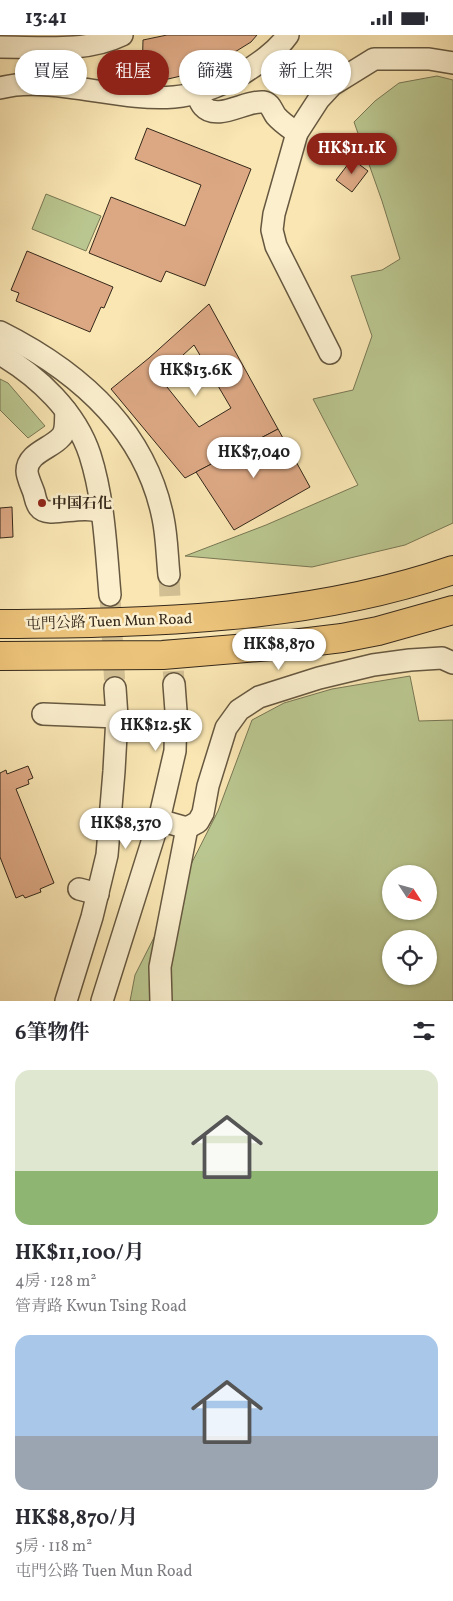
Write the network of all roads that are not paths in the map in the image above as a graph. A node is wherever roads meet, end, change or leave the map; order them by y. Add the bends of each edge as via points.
1 (122, 35) edge
2 (288, 35) edge
3 (0, 47) edge
4 (453, 63) edge
5 (251, 68) edge
6 (0, 88) edge
7 (183, 95) edge
8 (197, 95) edge
9 (297, 133) junction
10 (0, 332) edge
11 (330, 353) dead end
12 (0, 354) edge
13 (66, 411) junction
14 (101, 513) junction
15 (453, 570) edge
16 (169, 575) tunnel mouth
17 (110, 595) tunnel mouth
18 (453, 610) edge
19 (0, 624) edge
20 (0, 656) edge
21 (453, 663) edge
22 (174, 684) tunnel mouth
23 (116, 688) tunnel mouth
24 (43, 714) dead end
25 (116, 717) junction
26 (159, 820) junction
27 (187, 828) junction
28 (66, 1001) edge
29 (102, 1001) edge
30 (161, 1001) edge

1 - 3 street via 84,47
2 - 5 street
4 - 9 street via 429,59 374,59 332,85
6 - 7 street via 50,85 148,97
8 - 9 street via 202,106 217,112 265,102
9 - 11 street via 272,230 276,246
10 - 16 street via 73,378 95,396 123,428 145,464 156,491 163,517
12 - 13 street via 40,382
13 - 14 street via 89,454
13 - 14 street via 62,437 31,459 27,471 38,507 51,512 95,509
14 - 17 street
15 - 19 highway, 屯門公路 Tuen Mun Road via 384,592 257,612 149,622
18 - 20 highway via 378,631 294,644 163,655
21 - 27 street via 442,658 373,665 259,697 239,709 226,728 203,813 198,822
22 - 26 street via 175,751
23 - 25 street
24 - 25 street
25 - 28 street via 107,855 88,891 86,939
26 - 27 street
26 - 29 street
27 - 30 street via 160,967

